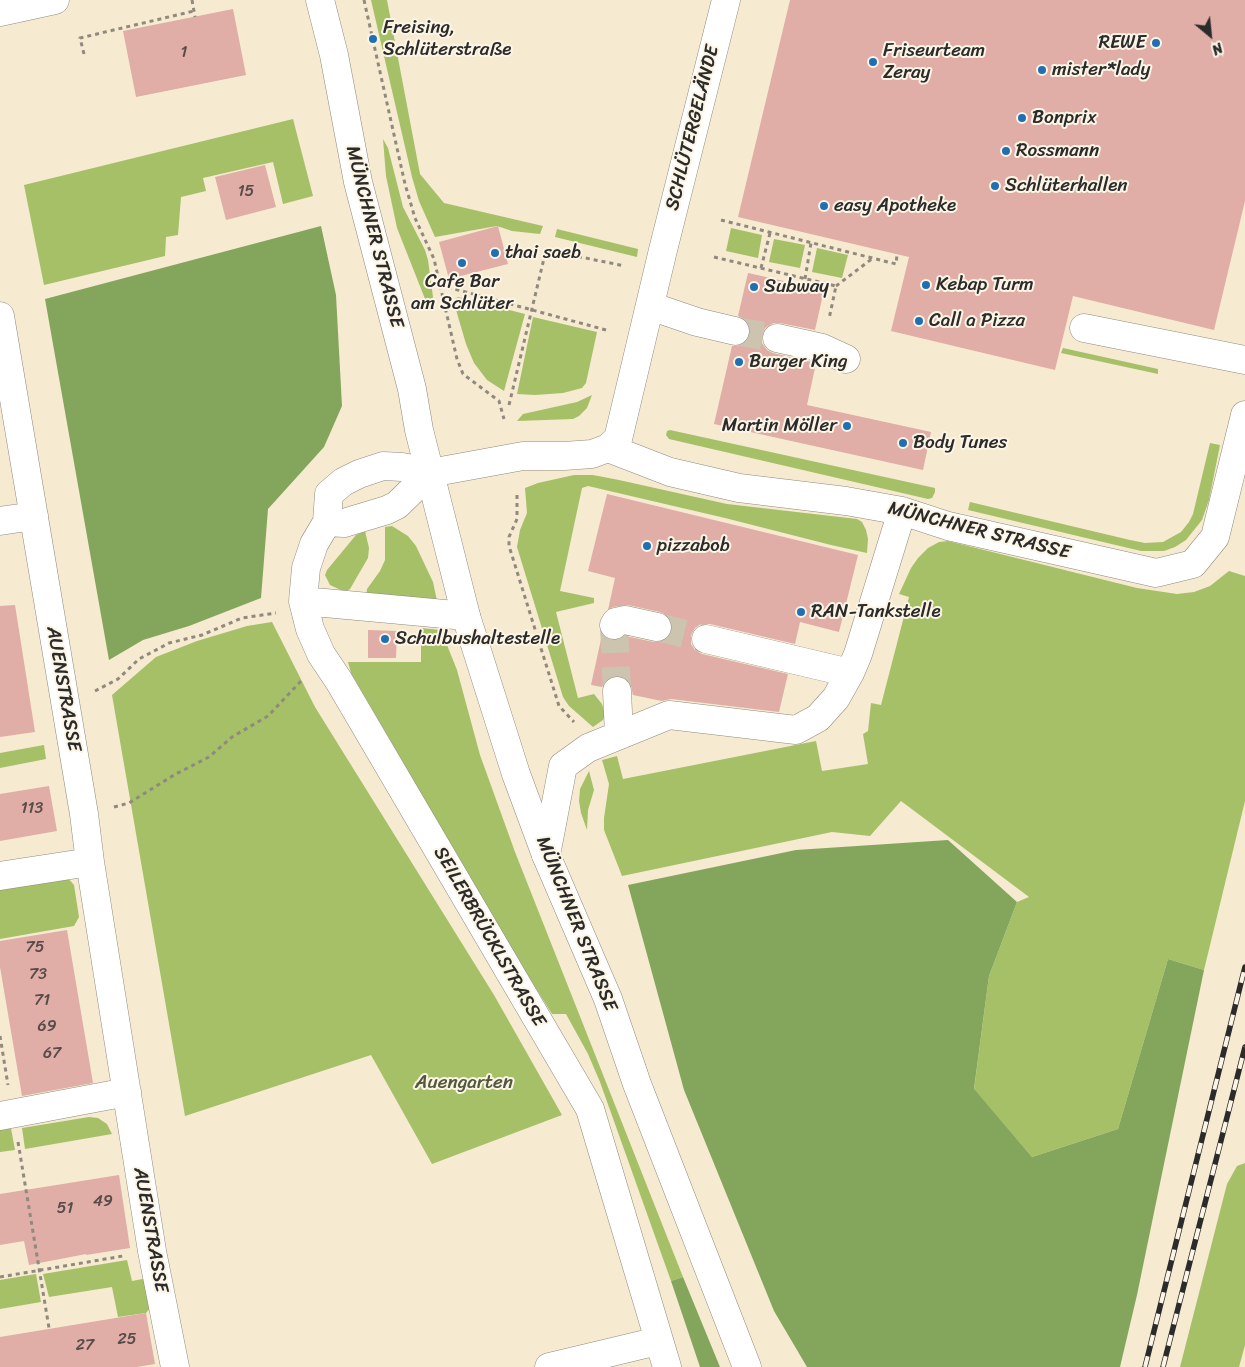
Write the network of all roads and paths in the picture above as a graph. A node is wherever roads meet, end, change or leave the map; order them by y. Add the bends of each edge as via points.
1 (54, 0) edge
2 (192, 0) edge
3 (320, 0) edge
4 (364, 0) edge
5 (726, 0) edge
6 (194, 11) junction
7 (0, 12) edge
8 (195, 17) dead end
9 (84, 54) dead end
10 (721, 220) dead end
11 (770, 233) junction
12 (811, 243) junction
13 (897, 255) dead end
14 (714, 257) dead end
15 (873, 258) junction
16 (625, 266) dead end
17 (761, 268) junction
18 (805, 279) junction
19 (440, 284) junction
20 (836, 286) junction
21 (650, 306) junction
22 (531, 310) junction
23 (0, 316) edge
24 (1084, 328) dead end
25 (606, 330) dead end
26 (735, 331) tunnel mouth
27 (777, 338) tunnel mouth
28 (834, 354) joint
29 (1245, 360) edge
30 (509, 405) dead end
31 (1245, 415) edge
32 (504, 419) dead end
33 (608, 448) junction
34 (430, 473) junction
35 (517, 495) dead end
36 (902, 512) junction
37 (34, 516) junction
38 (0, 522) edge
39 (327, 522) junction
40 (294, 606) junction
41 (466, 616) junction
42 (614, 625) dead end
43 (657, 627) tunnel mouth
44 (706, 639) tunnel mouth
45 (850, 673) junction
46 (306, 676) dead end
47 (617, 691) tunnel mouth
48 (64, 693) junction
49 (620, 735) junction
50 (582, 737) junction
51 (84, 814) junction
52 (546, 855) junction
53 (90, 862) junction
54 (0, 876) edge
55 (0, 1036) edge
56 (127, 1092) junction
57 (5, 1104) edge
58 (17, 1136) dead end
59 (152, 1252) junction
60 (40, 1271) junction
61 (0, 1277) edge
62 (50, 1328) dead end
63 (658, 1341) junction
64 (175, 1367) edge
65 (549, 1367) edge
66 (667, 1367) edge
67 (747, 1367) edge

1 - 7 street
2 - 6 path
3 - 34 street, MÜNCHNER STRASSE via 358,182 412,389
4 - 19 path via 405,184 415,218 434,259
5 - 21 street, SCHLÜTERGELÄNDE
6 - 8 path
6 - 9 path via 80,38
10 - 11 path
11 - 12 path
11 - 17 path
12 - 15 path
12 - 18 path
13 - 15 path via 896,264
14 - 17 path
15 - 20 path
16 - 22 path via 546,250
17 - 18 path
18 - 20 path
19 - 22 path
19 - 32 path via 463,374 499,401
20 - 28 path
21 - 26 street
21 - 33 street via 618,439
22 - 25 path
22 - 30 path
23 - 37 street, AUENSTRASSE
24 - 29 street
27 - 28 street
31 - 36 street, MÜNCHNER STRASSE via 1215,537 1193,564 1156,573 948,526
33 - 34 street via 592,454 511,458
33 - 36 street, MÜNCHNER STRASSE via 670,472 739,488 846,501
34 - 39 street via 397,505 344,523
34 - 39 street, SEILERBRÜCKLSTRASSE via 383,466 359,474 329,494
34 - 41 street, MÜNCHNER STRASSE
35 - 50 path via 517,519 509,536 509,546 559,706
36 - 45 street
37 - 38 street
37 - 48 street, AUENSTRASSE
39 - 40 street, SEILERBRÜCKLSTRASSE via 314,544
40 - 41 street
40 - 48 path via 242,618 202,635 169,643 139,658 118,679 94,691
40 - 63 street, SEILERBRÜCKLSTRASSE via 590,1109
41 - 52 street, MÜNCHNER STRASSE via 516,774
42 - 43 street via 626,620
44 - 45 street
45 - 49 street via 836,698 818,718 796,730 669,715
46 - 51 path via 268,716 232,737 209,756 129,803
47 - 49 street
48 - 51 street, AUENSTRASSE
49 - 50 street
50 - 52 street via 563,766
51 - 53 street, AUENSTRASSE
52 - 67 street, MÜNCHNER STRASSE via 608,999 637,1084
53 - 54 street
53 - 56 street, AUENSTRASSE
55 - 57 path
56 - 57 street
56 - 59 street, AUENSTRASSE
58 - 60 path
59 - 60 path
59 - 64 street, AUENSTRASSE
60 - 61 path
60 - 62 path
63 - 65 street
63 - 66 street, SEILERBRÜCKLSTRASSE

